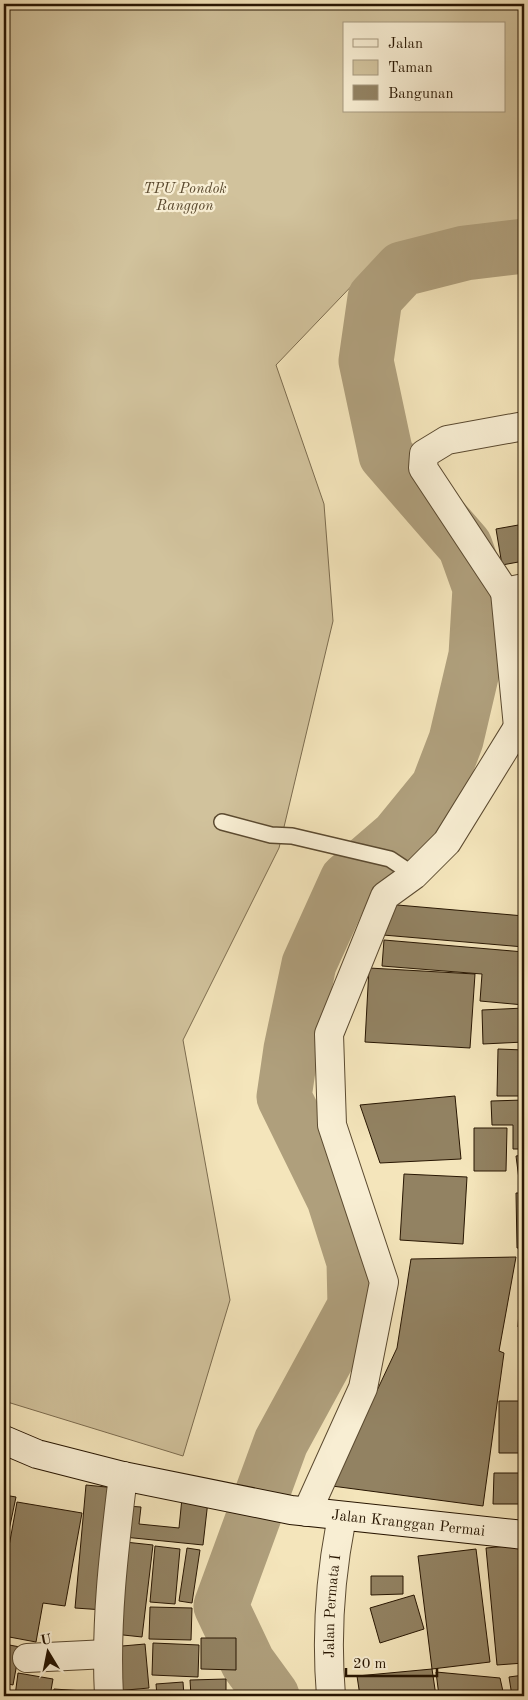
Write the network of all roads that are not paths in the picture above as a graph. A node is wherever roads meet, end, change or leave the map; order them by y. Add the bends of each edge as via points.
1 (524, 426) edge
2 (515, 590) edge
3 (521, 726) edge
4 (222, 822) dead end
5 (414, 875) junction
6 (4, 1440) edge
7 (123, 1476) junction
8 (299, 1511) junction
9 (342, 1517) junction
10 (524, 1535) edge
11 (107, 1654) junction
12 (27, 1658) dead end
13 (109, 1696) edge
14 (331, 1696) edge

1 - 2 street via 447,440 424,454 423,468
2 - 3 street
3 - 5 street via 447,842
4 - 5 lane via 390,859
5 - 8 street via 385,896 329,1034 332,1125 384,1282 364,1388
6 - 7 street, Jalan Kranggan Permai via 37,1454
7 - 8 street, Jalan Kranggan Permai
7 - 11 street via 109,1594
8 - 9 street, Jalan Kranggan Permai
9 - 10 street, Jalan Kranggan Permai
9 - 14 street, Jalan Permata I via 332,1572 328,1645
11 - 12 street
11 - 13 street

